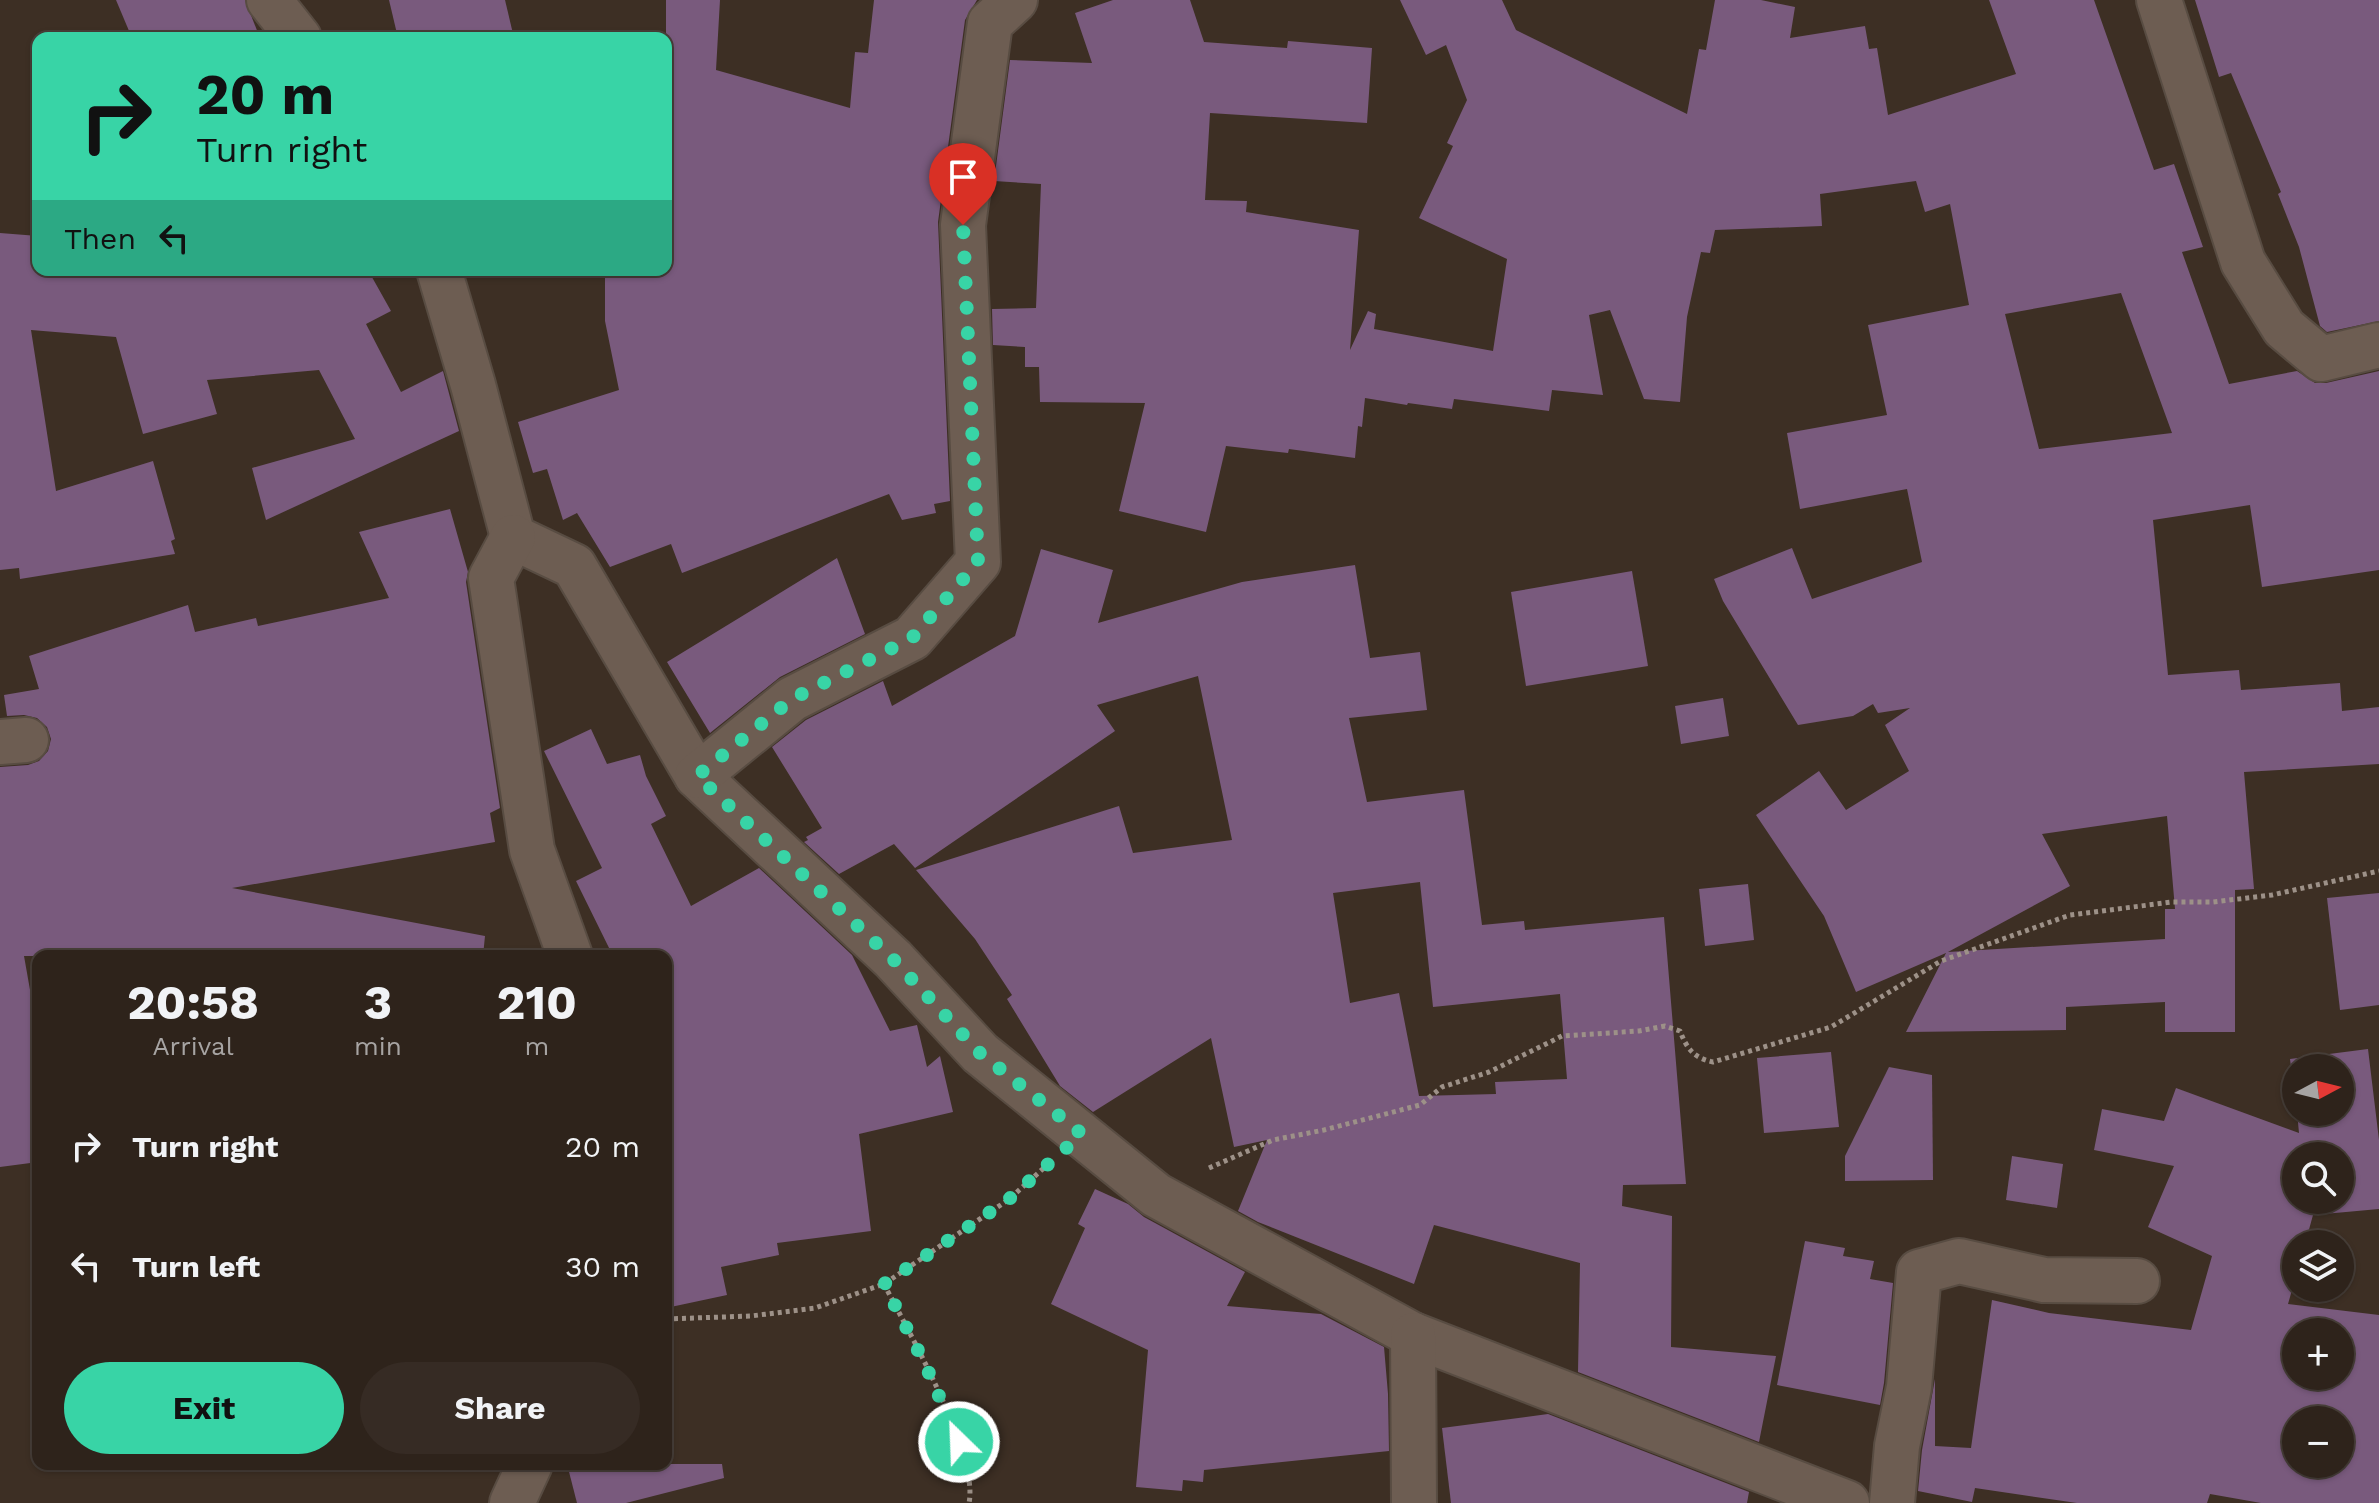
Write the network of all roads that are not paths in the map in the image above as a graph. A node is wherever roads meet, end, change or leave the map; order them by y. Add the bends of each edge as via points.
1 (269, 0) edge
2 (1015, 0) edge
3 (2159, 0) edge
4 (294, 32) edge
5 (441, 276) edge
6 (2379, 345) edge
7 (513, 537) junction
8 (697, 776) junction
9 (568, 950) edge
10 (2137, 1281) dead end
11 (1413, 1335) junction
12 (527, 1470) edge
13 (512, 1503) edge
14 (1414, 1503) edge
15 (1847, 1503) edge
16 (1892, 1503) edge

1 - 4 street
2 - 8 street via 990,23 963,225 978,562 912,638 792,699
3 - 6 street via 2243,262 2284,328 2321,359
5 - 7 street
7 - 8 street via 574,566
7 - 9 street via 491,578 532,850
8 - 11 street via 893,959 980,1053 1156,1195
10 - 16 street via 2044,1280 1959,1261 1919,1272
11 - 14 street
11 - 15 street
12 - 13 street

